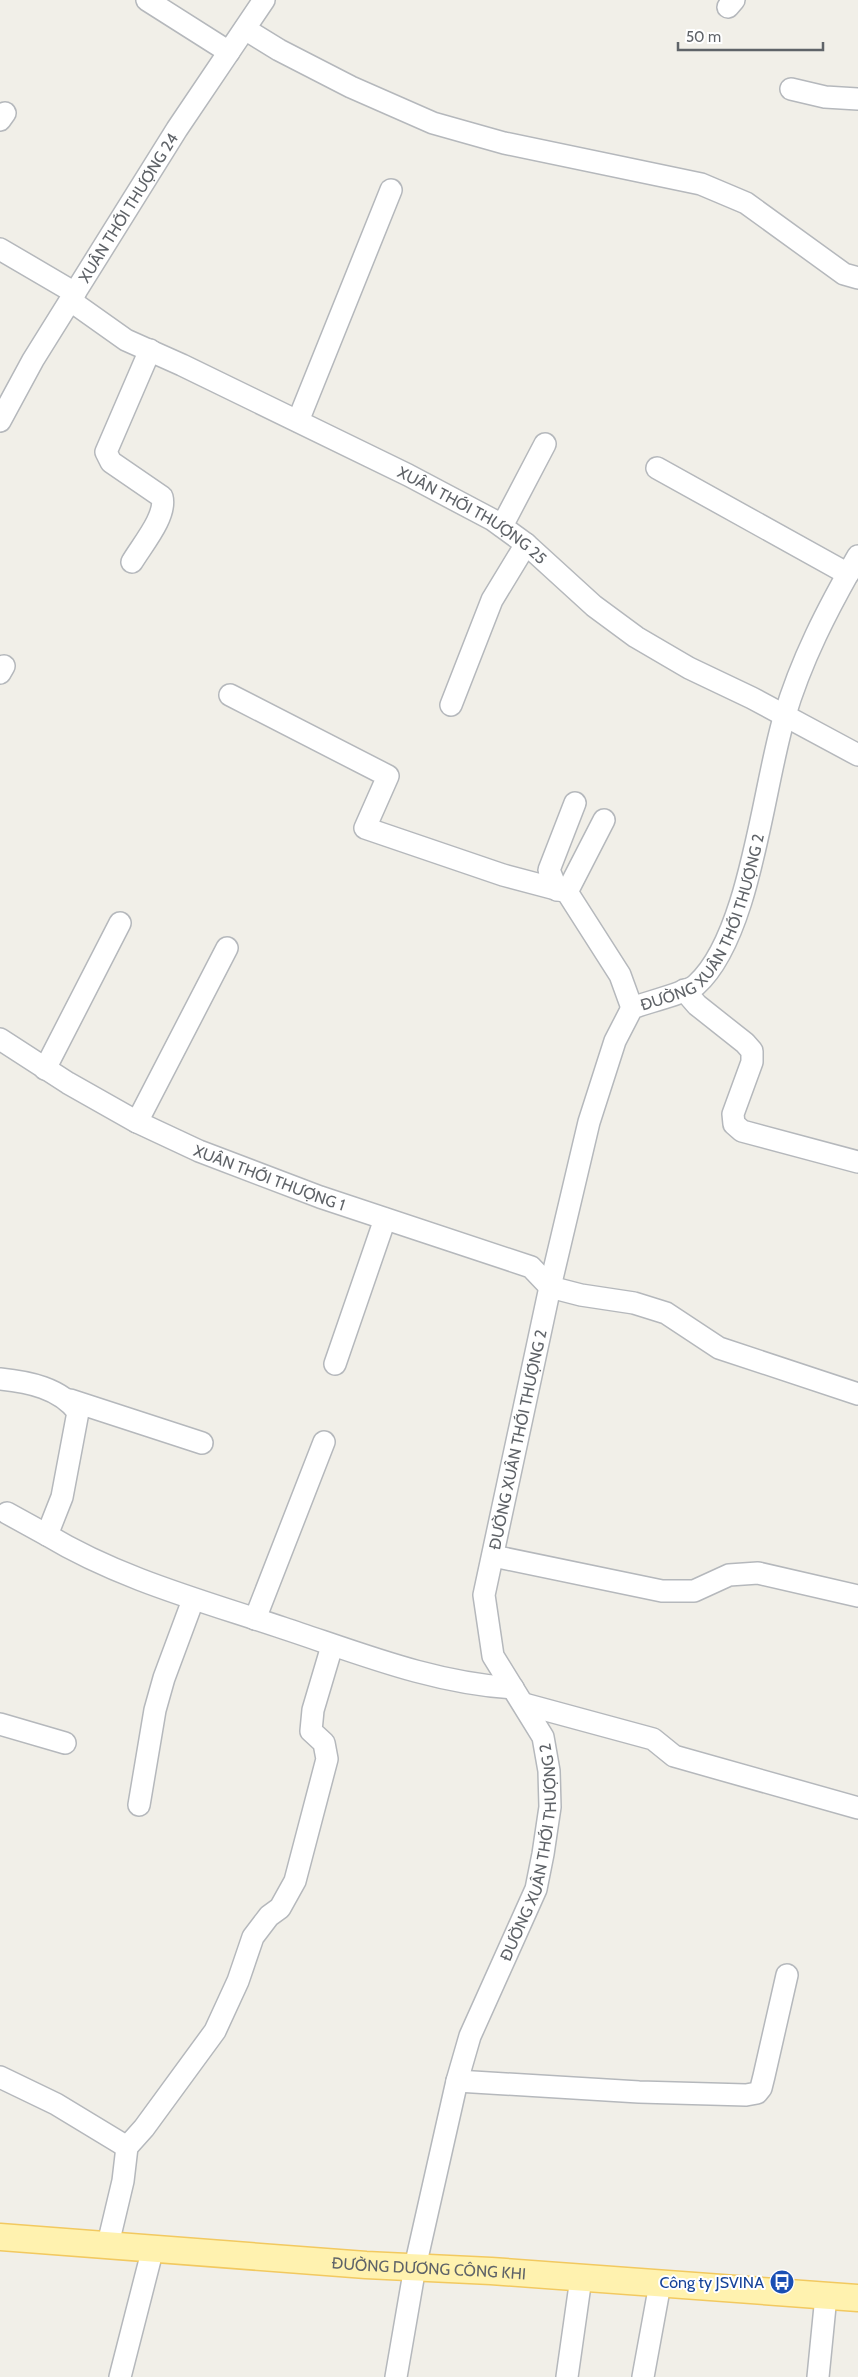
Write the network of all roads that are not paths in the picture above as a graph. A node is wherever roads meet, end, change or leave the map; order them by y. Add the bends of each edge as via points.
1 (147, 0) edge
2 (264, 0) edge
3 (245, 29) junction
4 (229, 52) junction
5 (791, 89) dead end
6 (858, 99) edge
7 (391, 190) dead end
8 (0, 249) edge
9 (858, 278) edge
10 (73, 297) junction
11 (150, 350) junction
12 (0, 421) edge
13 (298, 421) junction
14 (545, 444) dead end
15 (657, 468) dead end
16 (502, 526) junction
17 (526, 544) junction
18 (132, 562) dead end
19 (853, 565) edge
20 (230, 695) dead end
21 (451, 705) dead end
22 (784, 717) junction
23 (858, 755) edge
24 (575, 803) dead end
25 (604, 820) dead end
26 (562, 891) junction
27 (120, 923) dead end
28 (227, 948) dead end
29 (684, 990) junction
30 (632, 1008) junction
31 (0, 1039) edge
32 (45, 1069) junction
33 (137, 1122) junction
34 (858, 1162) edge
35 (385, 1220) junction
36 (550, 1287) junction
37 (335, 1364) dead end
38 (0, 1379) edge
39 (858, 1394) edge
40 (70, 1400) junction
41 (324, 1442) dead end
42 (202, 1443) dead end
43 (7, 1513) dead end
44 (47, 1535) junction
45 (492, 1556) junction
46 (858, 1596) edge
47 (194, 1600) junction
48 (255, 1619) junction
49 (332, 1646) junction
50 (518, 1696) junction
51 (0, 1724) edge
52 (65, 1743) dead end
53 (139, 1805) dead end
54 (858, 1808) edge
55 (786, 1975) dead end
56 (0, 2077) edge
57 (457, 2080) junction
58 (127, 2148) junction
59 (0, 2237) edge
60 (108, 2244) junction
61 (153, 2248) junction
62 (415, 2267) junction
63 (581, 2278) junction
64 (660, 2284) junction
65 (826, 2296) junction
66 (858, 2298) edge
67 (120, 2377) edge
68 (396, 2377) edge
69 (567, 2377) edge
70 (643, 2377) edge
71 (818, 2377) edge

1 - 4 street
2 - 3 street, XUÂN THỚI THƯỢNG 24
3 - 4 street, XUÂN THỚI THƯỢNG 24
3 - 9 street via 351,87 433,122 504,143 701,184 746,203 844,274
4 - 10 street, XUÂN THỚI THƯỢNG 24 via 177,129
5 - 6 street via 825,97
7 - 13 street
8 - 10 street, XUÂN THỚI THƯỢNG 25
10 - 11 street, XUÂN THỚI THƯỢNG 25 via 126,340
10 - 12 street, XUÂN THỚI THƯỢNG 24 via 33,360
11 - 13 street, XUÂN THỚI THƯỢNG 25
11 - 18 street via 106,452 111,462 162,497 164,505
13 - 16 street, XUÂN THỚI THƯỢNG 25
14 - 16 street
15 - 19 street
16 - 17 street, XUÂN THỚI THƯỢNG 25
17 - 21 street via 492,600
17 - 22 street, XUÂN THỚI THƯỢNG 25 via 594,606 636,637
19 - 22 street, ĐƯỜNG XUÂN THỚI THƯỢNG 2 via 805,655
20 - 26 street via 388,776 365,828 503,875
22 - 23 street, XUÂN THỚI THƯỢNG 25
22 - 29 street, ĐƯỜNG XUÂN THỚI THƯỢNG 2 via 752,859 723,947 709,971 694,987
24 - 26 street via 549,870
25 - 26 street
26 - 30 street via 620,975
27 - 32 street
28 - 33 street
29 - 30 street, ĐƯỜNG XUÂN THỚI THƯỢNG 2
29 - 34 street via 697,1005 752,1050 752,1062 733,1114 734,1124 742,1131
30 - 36 street, ĐƯỜNG XUÂN THỚI THƯỢNG 2 via 615,1041 589,1122
31 - 32 street, XUÂN THỚI THƯỢNG 1
32 - 33 street, XUÂN THỚI THƯỢNG 1
33 - 35 street, XUÂN THỚI THƯỢNG 1 via 199,1151
35 - 36 street, XUÂN THỚI THƯỢNG 1 via 531,1267
35 - 37 street
36 - 39 street via 634,1303 666,1314 719,1348
36 - 45 street, ĐƯỜNG XUÂN THỚI THƯỢNG 2
38 - 40 street via 25,1381
40 - 42 street
40 - 44 street via 78,1412 62,1497
41 - 48 street
43 - 44 street
44 - 47 street via 97,1562
45 - 46 street via 662,1591 694,1591 729,1575 758,1573
45 - 50 street, ĐƯỜNG XUÂN THỚI THƯỢNG 2 via 484,1595 493,1656
47 - 48 street
47 - 53 street via 155,1710
48 - 49 street
49 - 50 street via 387,1664
49 - 58 street via 313,1710 311,1731 324,1743 327,1759 295,1881 280,1908 252,1936 238,1981 215,2031
50 - 54 street via 653,1739 674,1756
50 - 57 street, ĐƯỜNG XUÂN THỚI THƯỢNG 2 via 543,1737 549,1771 550,1807 543,1854 536,1888 470,2036
51 - 52 street
55 - 57 street via 761,2088 753,2094 639,2092
56 - 58 street via 56,2104
57 - 62 street, ĐƯỜNG XUÂN THỚI THƯỢNG 2
58 - 60 street
59 - 60 main road, ĐƯỜNG DƯƠNG CÔNG KHI
60 - 61 main road, ĐƯỜNG DƯƠNG CÔNG KHI
61 - 62 main road, ĐƯỜNG DƯƠNG CÔNG KHI
61 - 67 street
62 - 63 main road, ĐƯỜNG DƯƠNG CÔNG KHI
62 - 68 street, ĐƯỜNG XUÂN THỚI THƯỢNG 2
63 - 64 main road, ĐƯỜNG DƯƠNG CÔNG KHI
63 - 69 street
64 - 65 main road, ĐƯỜNG DƯƠNG CÔNG KHI
64 - 70 street
65 - 66 main road, ĐƯỜNG DƯƠNG CÔNG KHI
65 - 71 street

